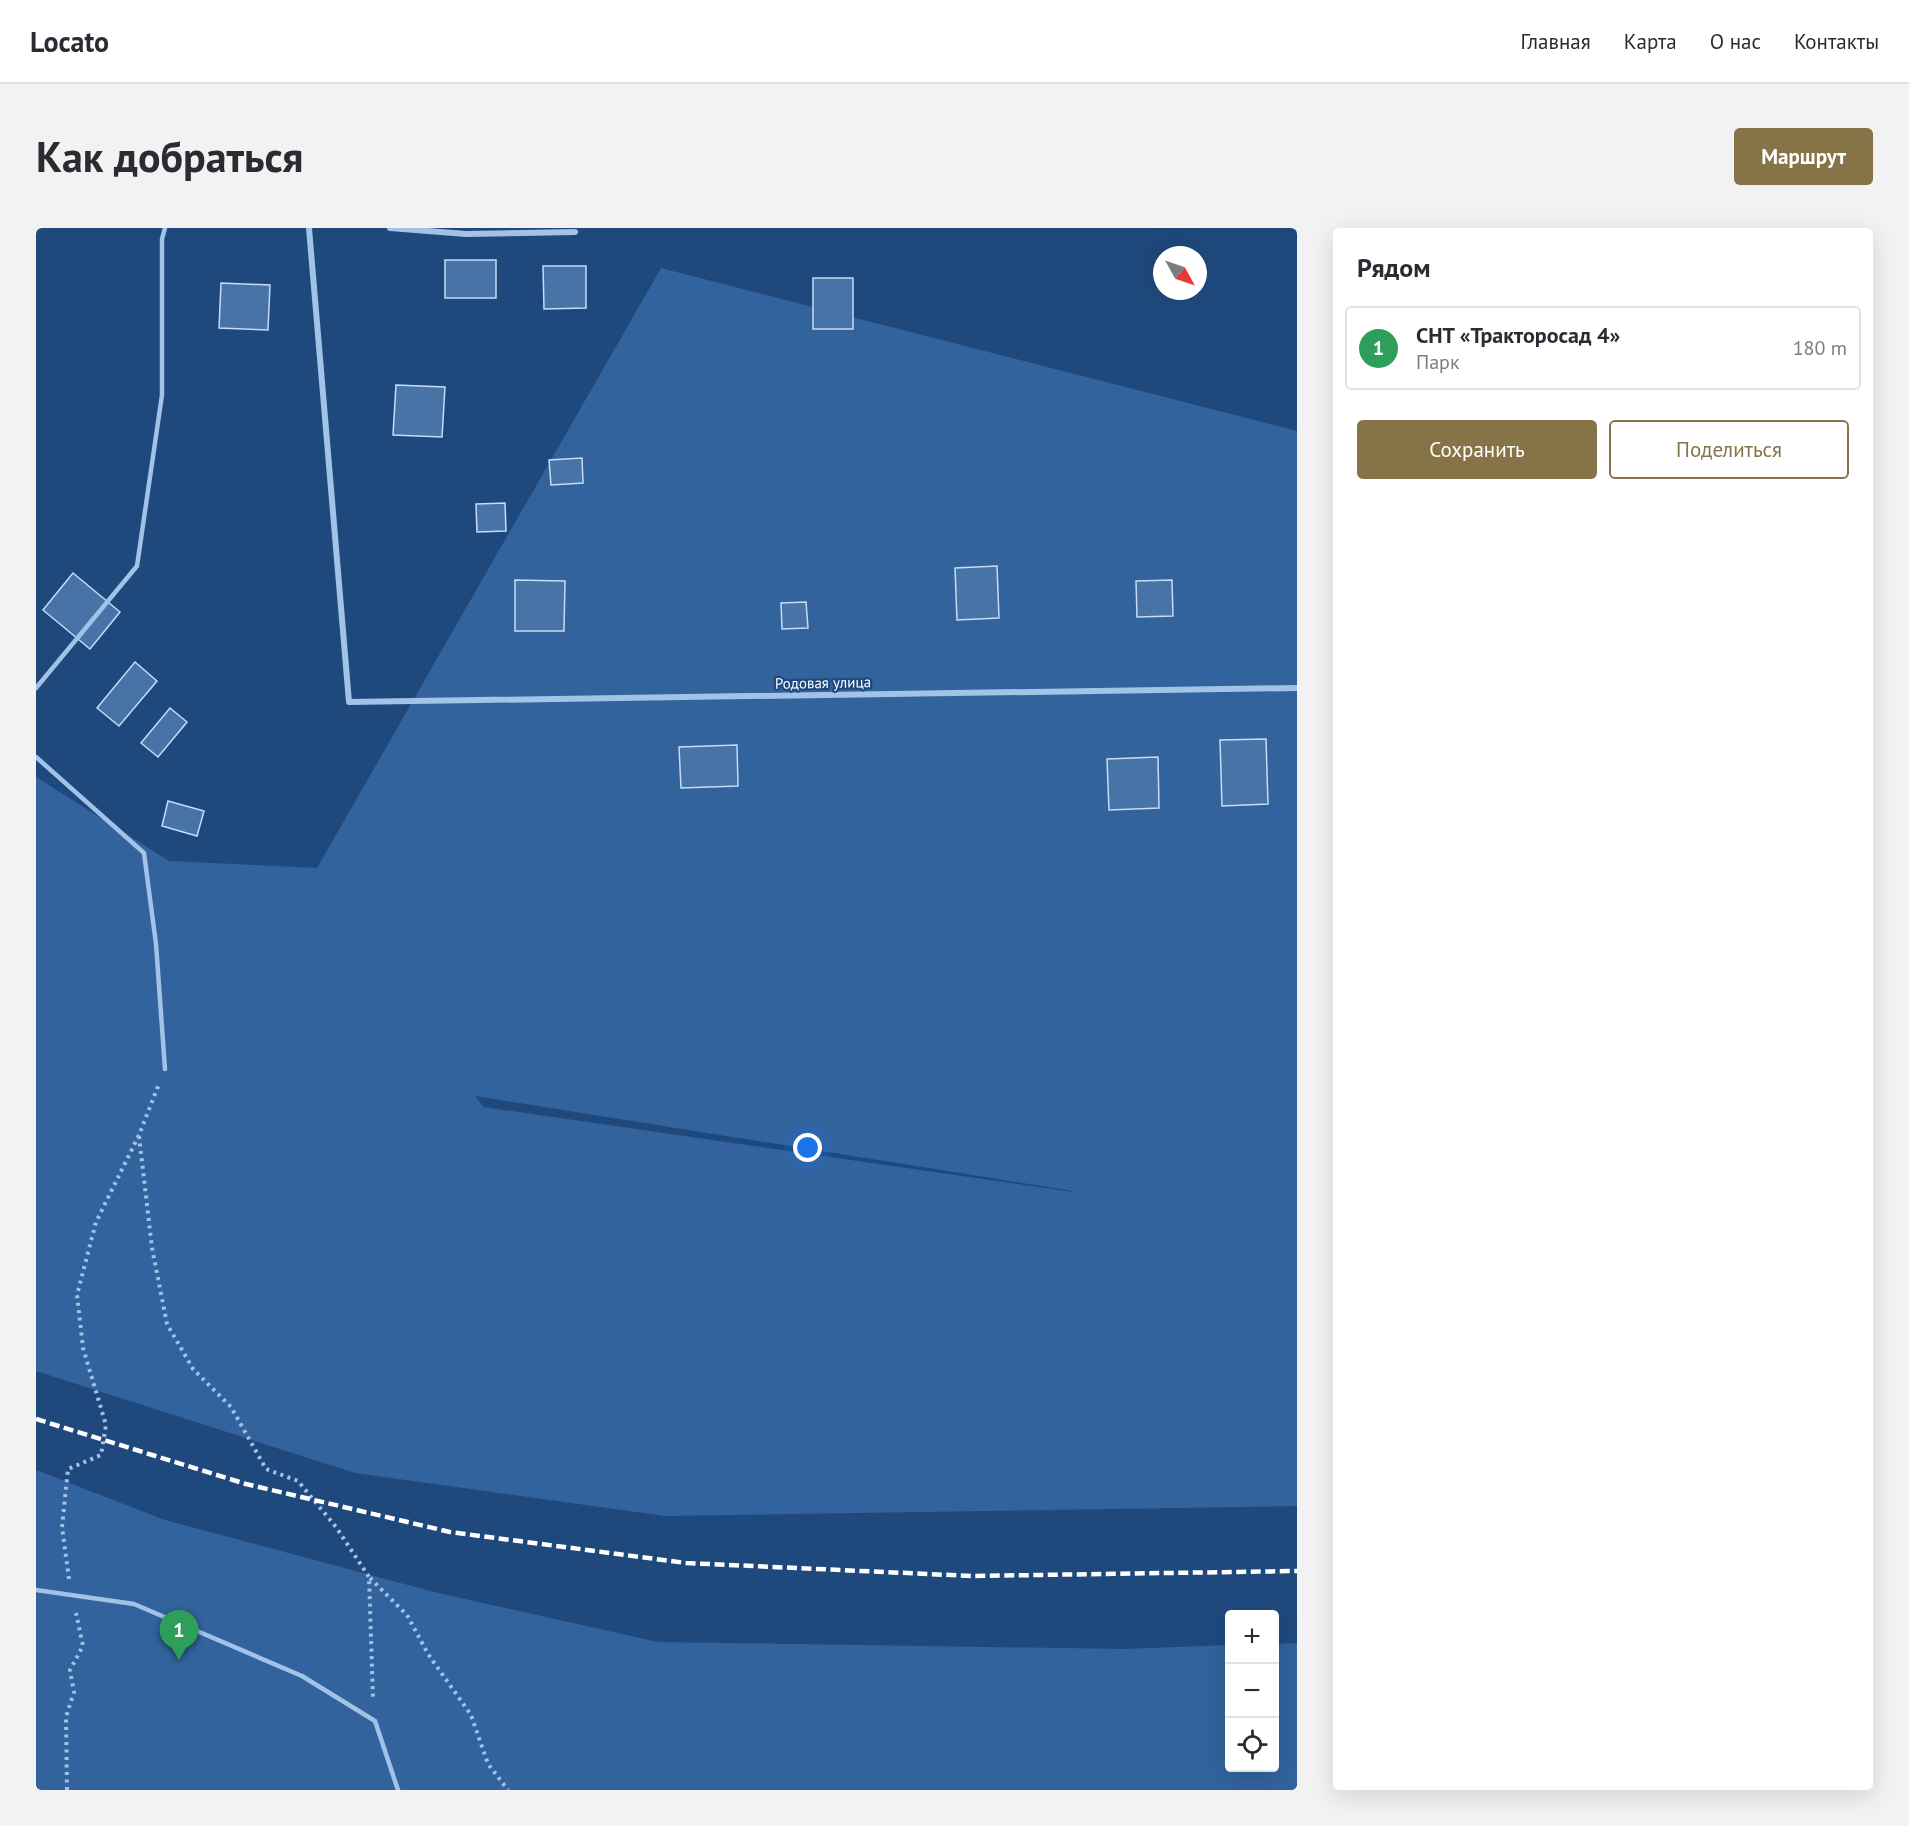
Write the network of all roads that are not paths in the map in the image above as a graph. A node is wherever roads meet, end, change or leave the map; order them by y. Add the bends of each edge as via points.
1 (165, 228) edge
2 (309, 228) edge
3 (390, 228) edge
4 (575, 232) dead end
5 (36, 688) edge
6 (1297, 688) edge
7 (36, 757) edge
8 (165, 1069) road end
9 (36, 1590) edge
10 (398, 1790) edge

1 - 5 lane via 162,395 136,566
2 - 6 street, Родовая улица via 349,702
3 - 4 street via 466,234
7 - 8 lane via 144,853 156,945
9 - 10 lane via 134,1604 302,1676 375,1721

